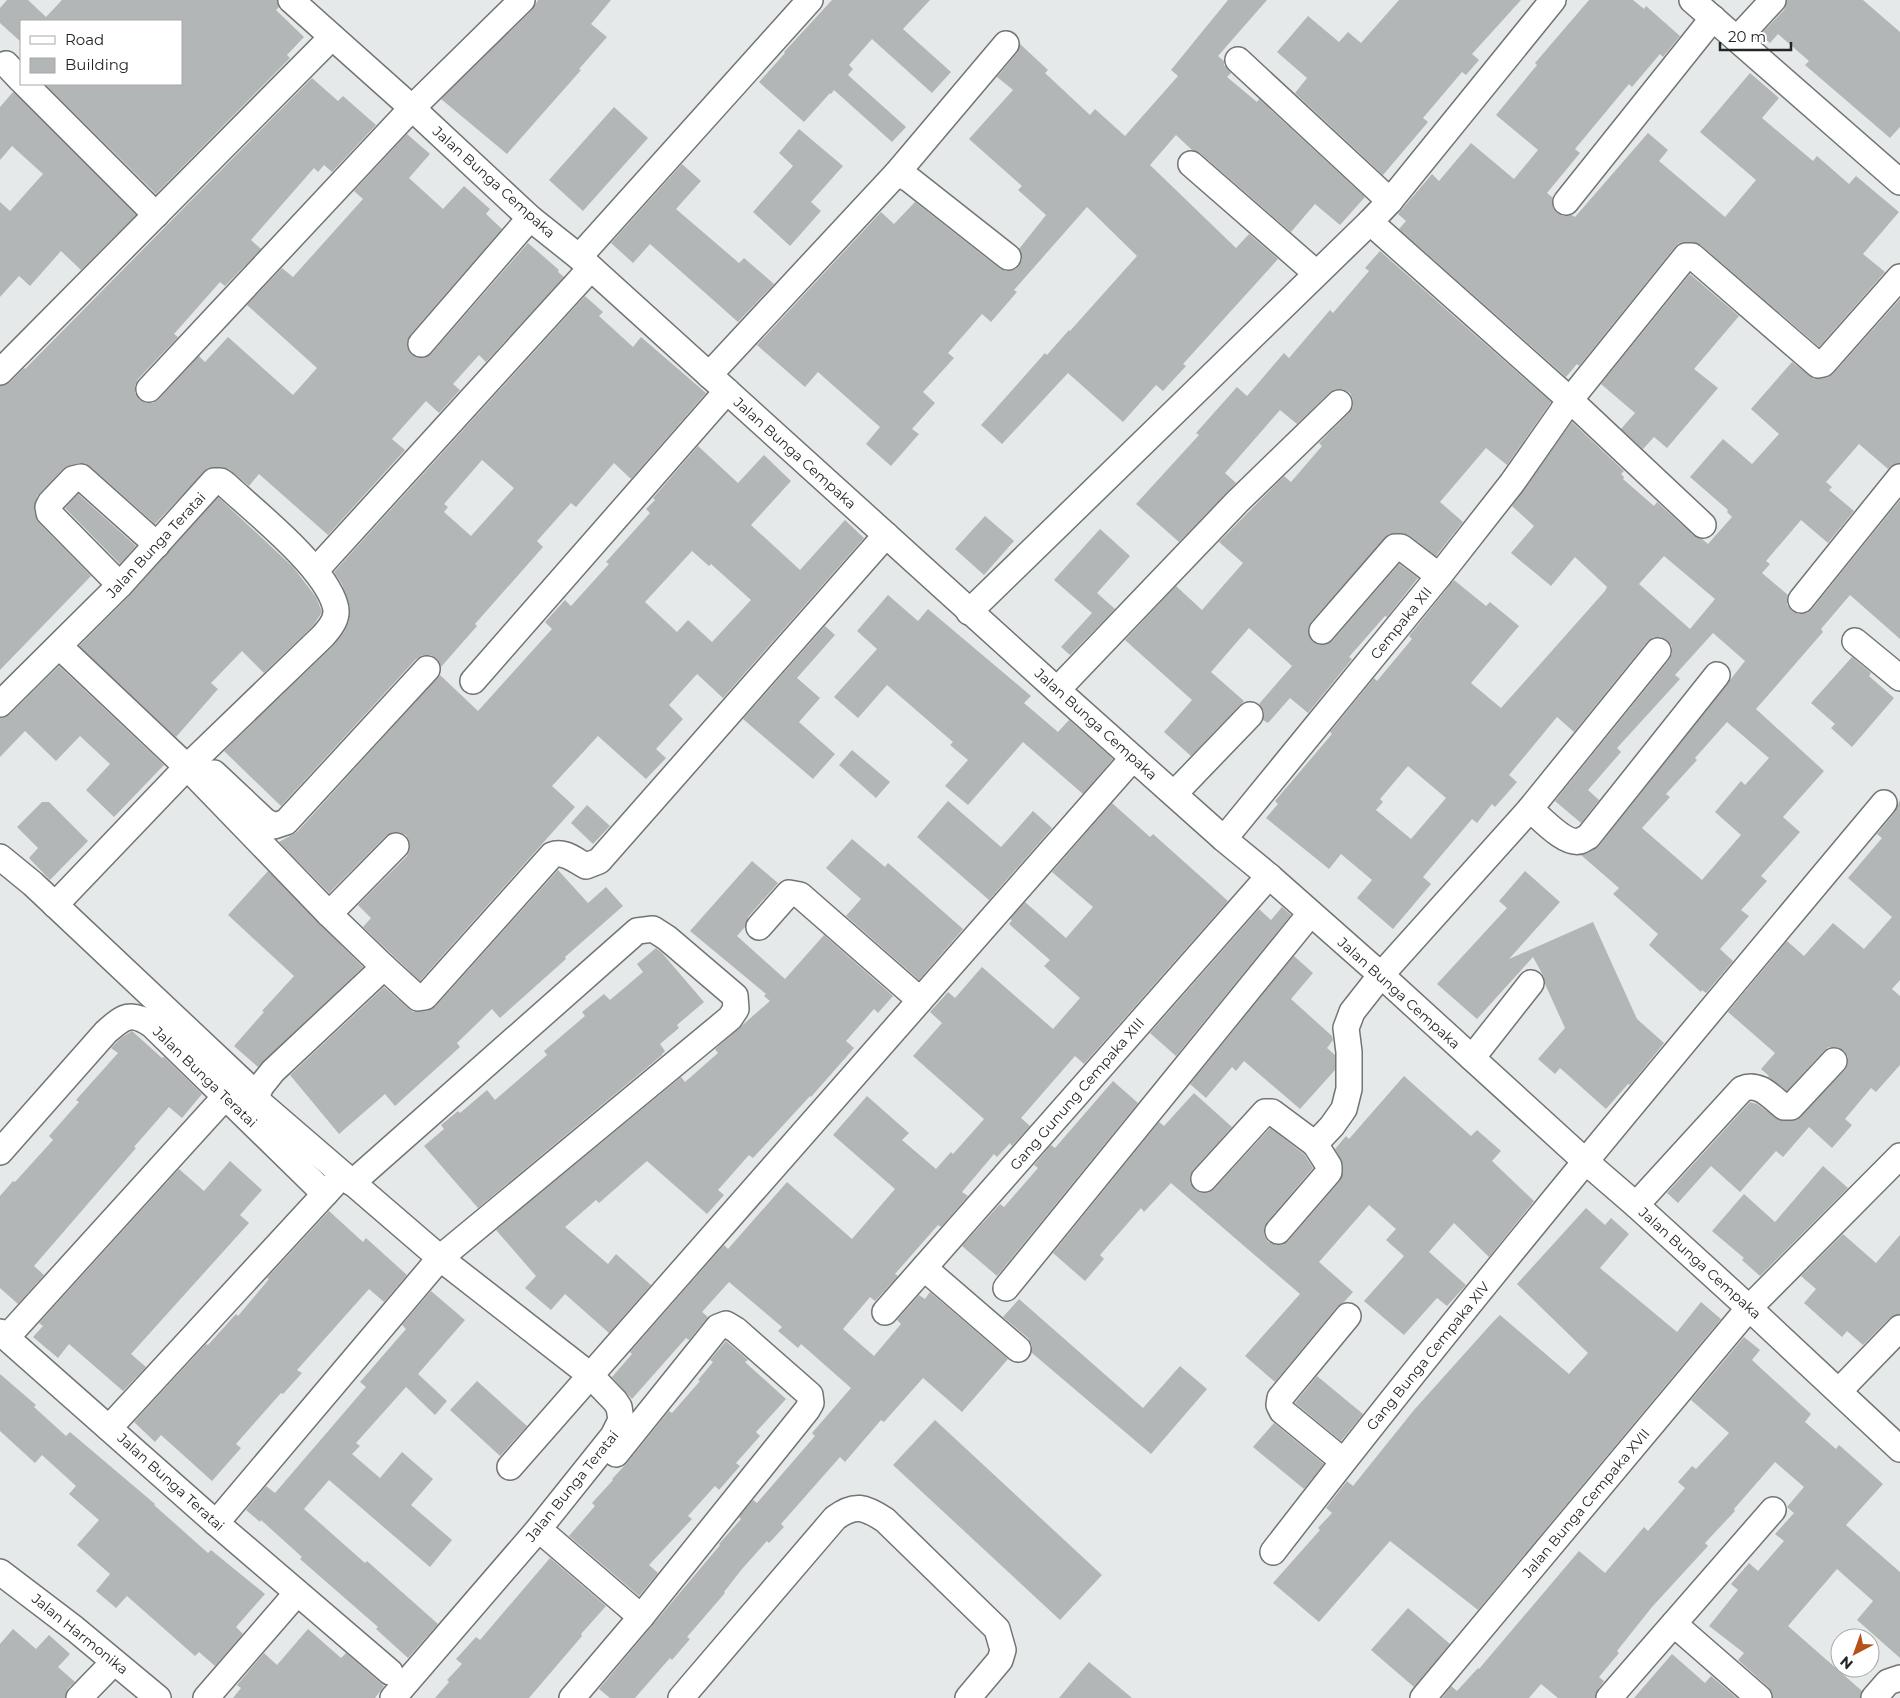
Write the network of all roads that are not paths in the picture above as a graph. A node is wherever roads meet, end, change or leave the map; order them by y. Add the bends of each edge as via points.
1 (291, 0) edge
2 (522, 0) edge
3 (810, 0) edge
4 (1553, 0) edge
5 (1692, 0) edge
6 (1772, 0) edge
7 (1713, 18) junction
8 (332, 37) junction
9 (1737, 39) junction
10 (1006, 44) dead end
11 (1238, 60) dead end
12 (27, 85) edge
13 (412, 108) junction
14 (1191, 164) dead end
15 (897, 173) junction
16 (1900, 182) edge
17 (1390, 201) junction
18 (1566, 202) dead end
19 (156, 215) junction
20 (530, 218) junction
21 (1370, 222) junction
22 (1008, 257) dead end
23 (585, 262) junction
24 (1316, 273) junction
25 (1900, 277) edge
26 (421, 344) dead end
27 (0, 372) edge
28 (718, 383) junction
29 (149, 389) dead end
30 (1570, 400) junction
31 (1339, 403) dead end
32 (1900, 477) edge
33 (1703, 525) dead end
34 (886, 535) junction
35 (157, 545) junction
36 (316, 570) junction
37 (1439, 576) junction
38 (120, 585) junction
39 (1801, 600) dead end
40 (969, 612) junction
41 (1322, 631) dead end
42 (1855, 641) dead end
43 (59, 646) junction
44 (1658, 651) dead end
45 (427, 669) dead end
46 (1717, 675) dead end
47 (1900, 678) edge
48 (473, 681) dead end
49 (1057, 690) junction
50 (0, 704) edge
51 (1250, 715) dead end
52 (1133, 758) junction
53 (192, 763) junction
54 (1174, 794) junction
55 (1884, 803) dead end
56 (1530, 809) junction
57 (1224, 839) junction
58 (396, 846) dead end
59 (0, 857) edge
60 (1269, 876) junction
61 (55, 905) junction
62 (329, 914) junction
63 (1310, 914) junction
64 (759, 927) dead end
65 (384, 967) junction
66 (1381, 975) junction
67 (1531, 983) dead end
68 (920, 1000) junction
69 (1472, 1058) junction
70 (1834, 1061) dead end
71 (257, 1095) junction
72 (225, 1096) junction
73 (1315, 1144) junction
74 (0, 1152) edge
75 (1900, 1156) edge
76 (1584, 1161) junction
77 (347, 1179) junction
78 (1204, 1179) dead end
79 (325, 1194) junction
80 (1636, 1205) junction
81 (1278, 1231) dead end
82 (440, 1258) junction
83 (924, 1268) junction
84 (1006, 1288) dead end
85 (1749, 1308) junction
86 (885, 1312) dead end
87 (1348, 1316) dead end
88 (1900, 1328) edge
89 (3, 1334) edge
90 (1018, 1349) dead end
91 (590, 1375) junction
92 (1839, 1391) junction
93 (109, 1428) junction
94 (1900, 1449) edge
95 (1343, 1462) junction
96 (510, 1467) dead end
97 (1772, 1510) dead end
98 (216, 1523) junction
99 (549, 1538) junction
100 (1273, 1552) dead end
101 (0, 1572) edge
102 (297, 1593) junction
103 (641, 1617) junction
104 (1674, 1624) junction
105 (114, 1662) junction
106 (390, 1672) dead end
107 (1900, 1678) edge
108 (80, 1698) edge
109 (158, 1698) edge
110 (206, 1698) edge
111 (393, 1698) edge
112 (414, 1698) edge
113 (572, 1698) edge
114 (681, 1698) edge
115 (968, 1698) edge
116 (1422, 1698) edge
117 (1609, 1698) edge
118 (1759, 1698) edge
119 (1874, 1698) edge

1 - 8 street, Jalan Bunga Cempaka
2 - 13 street
3 - 23 street
4 - 17 street
5 - 7 street
6 - 9 street
7 - 9 street
7 - 18 street
8 - 13 street, Jalan Bunga Cempaka
8 - 19 street
9 - 16 street
10 - 15 street
11 - 17 street
12 - 19 street
13 - 20 street, Jalan Bunga Cempaka
13 - 29 street
14 - 24 street
15 - 22 street via 928,193
15 - 28 street
17 - 21 street
19 - 27 street
20 - 23 street, Jalan Bunga Cempaka
20 - 26 street
21 - 24 street
21 - 30 street
23 - 28 street, Jalan Bunga Cempaka
23 - 36 street
24 - 40 street
25 - 30 street, Cempaka XII via 1823,364 1818,365 1692,256 1686,256
28 - 34 street, Jalan Bunga Cempaka
28 - 48 street
30 - 33 street
30 - 37 street, Cempaka XII via 1512,483
31 - 49 street via 1237,502
32 - 39 street
34 - 40 street, Jalan Bunga Cempaka
34 - 65 street via 599,861 586,866 566,855 552,855 425,997 418,998
35 - 36 street, Jalan Bunga Teratai via 214,481 221,481
35 - 38 street, Jalan Bunga Teratai
35 - 38 street via 81,477 73,479 50,503 49,514
36 - 53 street, Jalan Bunga Teratai via 336,606 331,627
37 - 41 street via 1401,547 1395,547
37 - 57 street, Cempaka XII
38 - 43 street, Jalan Bunga Teratai
40 - 49 street, Jalan Bunga Cempaka
42 - 47 street
43 - 50 street, Jalan Bunga Teratai
43 - 53 street
44 - 56 street
45 - 53 street via 286,822 274,826 265,821
46 - 56 street via 1588,837 1580,841 1569,840
49 - 52 street, Jalan Bunga Cempaka
51 - 54 street
52 - 54 street, Jalan Bunga Cempaka
52 - 68 street
53 - 61 street, Jalan Bunga Teratai
53 - 62 street
54 - 57 street, Jalan Bunga Cempaka
55 - 76 street, Gang Bunga Cempaka XIV
56 - 66 street
57 - 60 street, Jalan Bunga Cempaka
58 - 62 street
59 - 61 street, Jalan Bunga Teratai
60 - 63 street, Jalan Bunga Cempaka
60 - 83 street, Gang Gunung Cempaka XIII
61 - 71 street, Jalan Bunga Teratai
62 - 65 street
63 - 66 street, Jalan Bunga Cempaka
63 - 84 street
64 - 68 street via 788,893 800,895
65 - 71 street via 273,1071
66 - 69 street, Jalan Bunga Cempaka
66 - 73 street via 1352,1012 1346,1028 1349,1052 1344,1109
67 - 69 street
68 - 91 street
69 - 76 street, Jalan Bunga Cempaka
70 - 80 street via 1791,1106 1784,1107 1756,1086 1742,1089
71 - 77 street, Jalan Bunga Teratai via 260,1103
72 - 74 street, Jalan Bunga Teratai via 152,1026 134,1016 125,1017 106,1032
72 - 79 street, Jalan Bunga Teratai
72 - 89 street
73 - 78 street via 1272,1112 1265,1112
73 - 81 street via 1329,1172
75 - 85 street, Jalan Bunga Cempaka XVII
76 - 80 street, Jalan Bunga Cempaka
76 - 95 street, Gang Bunga Cempaka XIV
77 - 79 street
77 - 82 street, Jalan Bunga Teratai
77 - 82 street via 637,931 653,929 734,996 736,1009 730,1018
79 - 93 street
80 - 85 street, Jalan Bunga Cempaka
82 - 91 street, Jalan Bunga Teratai
82 - 98 street
83 - 86 street, Gang Gunung Cempaka XIII
83 - 90 street
85 - 92 street, Jalan Bunga Cempaka
85 - 116 street, Jalan Bunga Cempaka XVII
87 - 95 street via 1280,1398 1279,1405
88 - 92 street
89 - 93 street, Jalan Bunga Teratai
91 - 96 street
91 - 111 street, Jalan Bunga Teratai via 619,1407 621,1420 614,1436
92 - 94 street, Jalan Bunga Cempaka
93 - 98 street, Jalan Bunga Teratai
95 - 100 street, Gang Bunga Cempaka XIV
97 - 104 street
98 - 102 street, Jalan Bunga Teratai
99 - 103 street
99 - 103 street via 718,1327 726,1324 736,1330 810,1394 811,1403
99 - 112 street
101 - 105 street, Jalan Harmonika
102 - 106 street, Jalan Bunga Teratai
102 - 110 street
103 - 113 street
104 - 117 street
104 - 118 street
105 - 108 street
105 - 109 street, Jalan Harmonika
107 - 119 street via 1888,1682
114 - 115 street via 835,1518 858,1507 885,1520 997,1629 1003,1650 1000,1660

